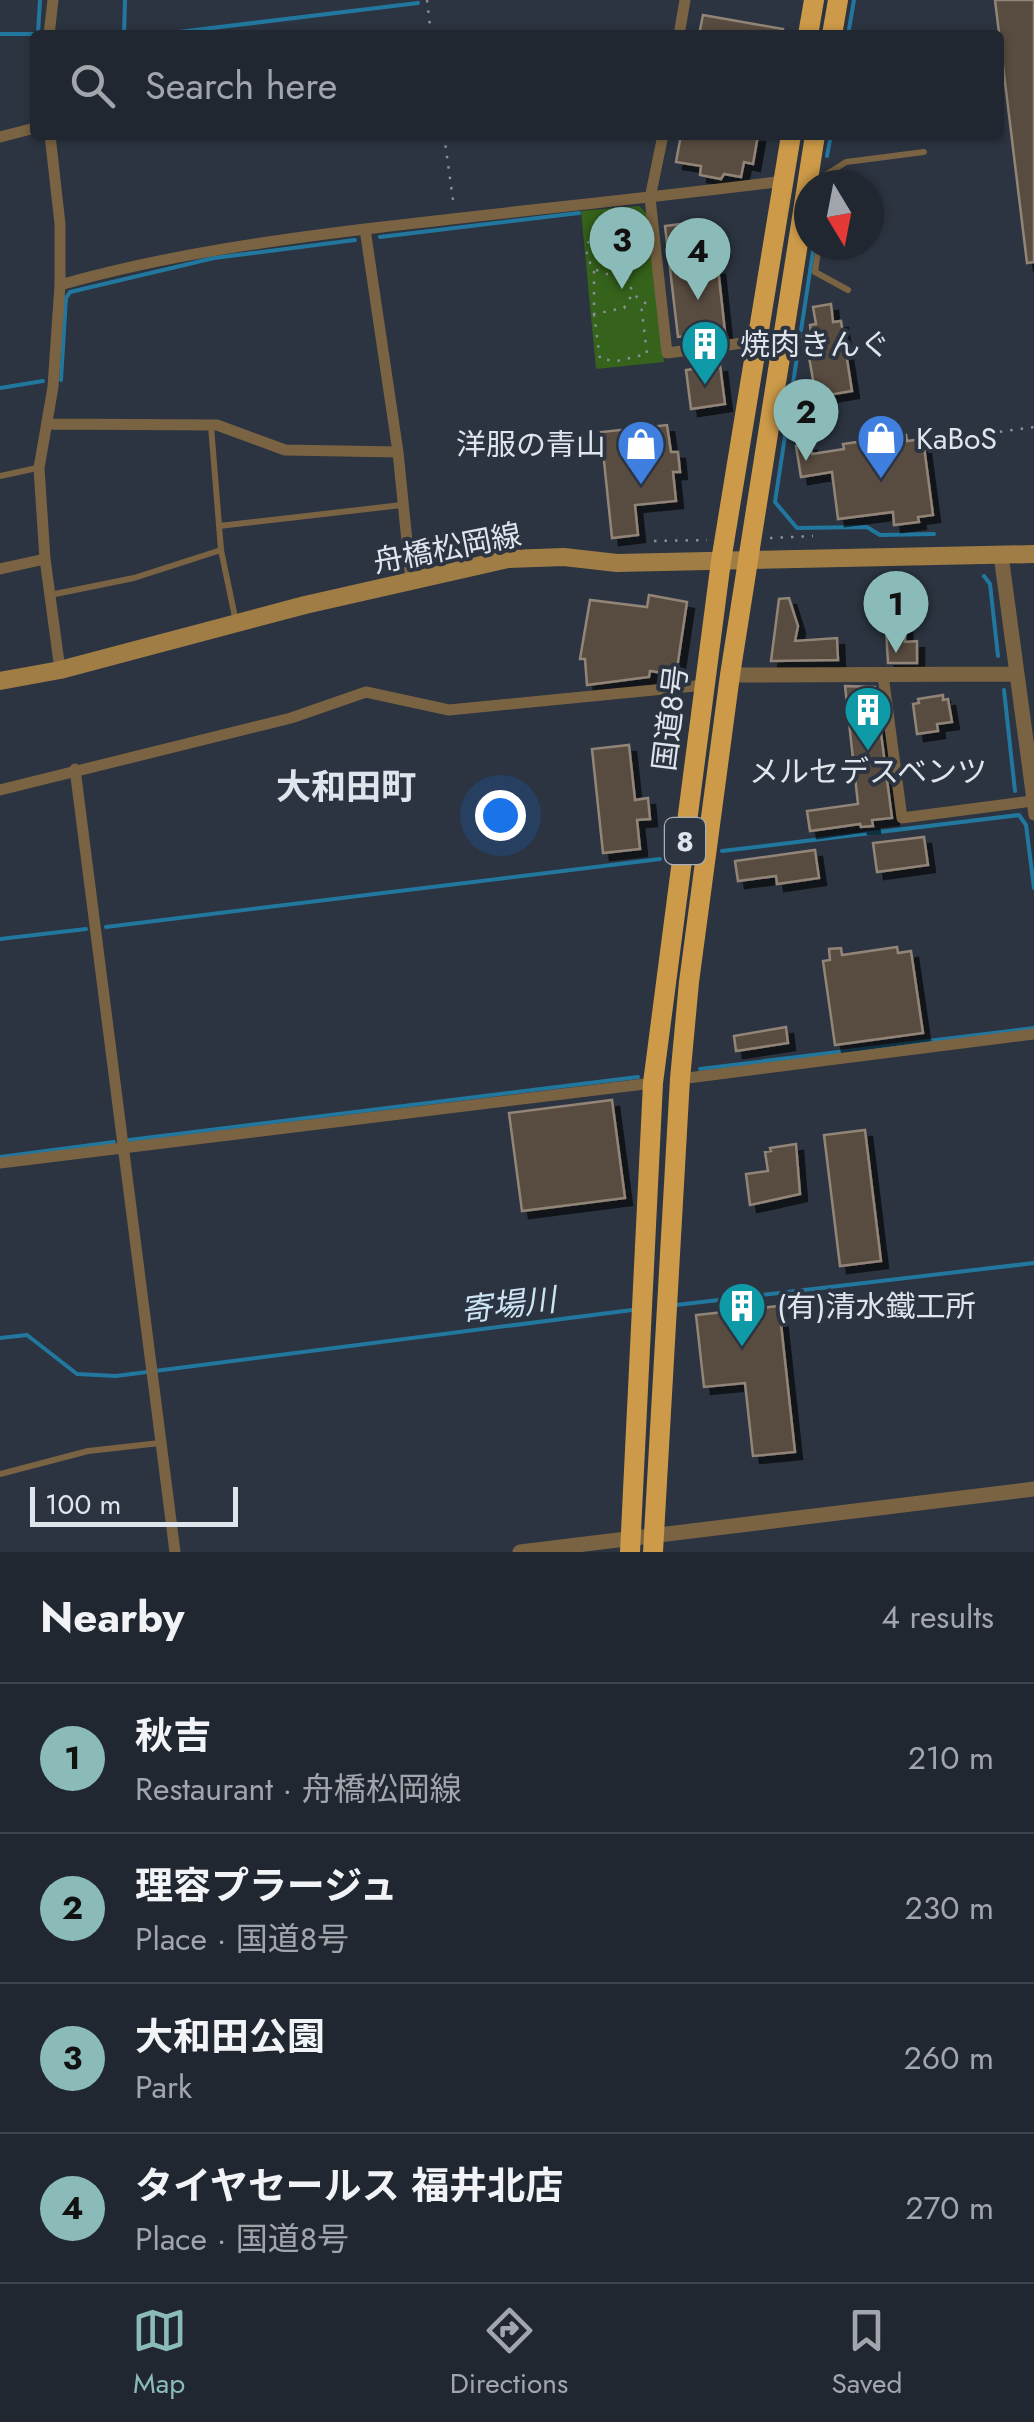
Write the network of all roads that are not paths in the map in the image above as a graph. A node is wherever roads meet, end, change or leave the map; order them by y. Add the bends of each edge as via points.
1 (53, 0) edge
2 (685, 0) edge
3 (814, 0) edge
4 (838, 0) edge
5 (50, 30) edge
6 (680, 30) edge
7 (809, 30) edge
8 (833, 30) edge
9 (30, 129) edge
10 (0, 137) edge
11 (51, 140) edge
12 (662, 140) edge
13 (790, 140) edge
14 (814, 140) edge
15 (924, 152) dead end
16 (811, 170) edge
17 (835, 170) edge
18 (784, 181) junction
19 (650, 198) junction
20 (365, 229) junction
21 (797, 260) edge
22 (817, 260) edge
23 (60, 285) junction
24 (848, 290) dead end
25 (758, 341) junction
26 (47, 424) junction
27 (211, 425) junction
28 (398, 452) junction
29 (38, 468) junction
30 (0, 476) edge
31 (403, 505) junction
32 (219, 526) junction
33 (221, 550) junction
34 (1001, 554) junction
35 (1034, 554) edge
36 (45, 559) junction
37 (748, 559) junction
38 (722, 561) junction
39 (0, 568) edge
40 (410, 580) junction
41 (50, 595) junction
42 (236, 623) junction
43 (60, 670) junction
44 (1015, 674) junction
45 (884, 675) junction
46 (730, 676) junction
47 (0, 681) edge
48 (705, 685) junction
49 (75, 770) junction
50 (0, 790) edge
51 (1033, 805) edge
52 (1034, 1034) edge
53 (680, 1079) junction
54 (653, 1083) junction
55 (124, 1147) junction
56 (0, 1162) edge
57 (160, 1443) junction
58 (0, 1474) edge
59 (1034, 1489) edge
60 (653, 1544) edge
61 (631, 1545) edge
62 (175, 1552) edge
63 (520, 1552) edge

1 - 5 street
2 - 6 street
3 - 7 highway
4 - 8 highway
9 - 10 street
11 - 23 street
12 - 19 street
13 - 18 highway, 国道8号 / 8
14 - 16 highway, 国道8号 / 8
15 - 17 lane via 846,162
18 - 19 street
18 - 25 highway, 国道8号 / 8
19 - 20 street
19 - 25 street via 667,352
20 - 23 street via 191,254
20 - 28 street
21 - 37 highway, 国道8号 / 8
22 - 24 lane via 815,272
23 - 26 street
25 - 38 highway, 国道8号 / 8
26 - 27 street
26 - 29 street
27 - 28 street via 285,450
27 - 32 lane
28 - 31 street
29 - 30 lane
29 - 36 street
31 - 32 lane
31 - 40 street
32 - 33 lane
33 - 41 lane
33 - 42 lane
34 - 35 main road, 舟橋松岡線
34 - 37 main road, 舟橋松岡線
34 - 44 street
36 - 39 street
36 - 41 street
37 - 38 main road, 舟橋松岡線
37 - 46 highway, 国道8号 / 8
38 - 40 main road, 舟橋松岡線 via 508,559
38 - 48 highway, 国道8号 / 8
40 - 42 main road, 舟橋松岡線
41 - 43 street
42 - 43 main road, 舟橋松岡線
43 - 47 main road, 舟橋松岡線
44 - 45 street
44 - 51 street
45 - 46 street
45 - 51 street via 902,818
46 - 53 highway, 国道8号 / 8
48 - 49 street via 449,710 366,692 290,718
48 - 54 highway, 国道8号 / 8
49 - 50 street
49 - 55 street
52 - 53 street
53 - 60 highway, 国道8号 / 8
54 - 55 street
54 - 61 highway, 国道8号 / 8
55 - 56 street
55 - 57 street
57 - 58 lane via 88,1451
57 - 62 street
59 - 60 street
60 - 61 street
61 - 63 street

